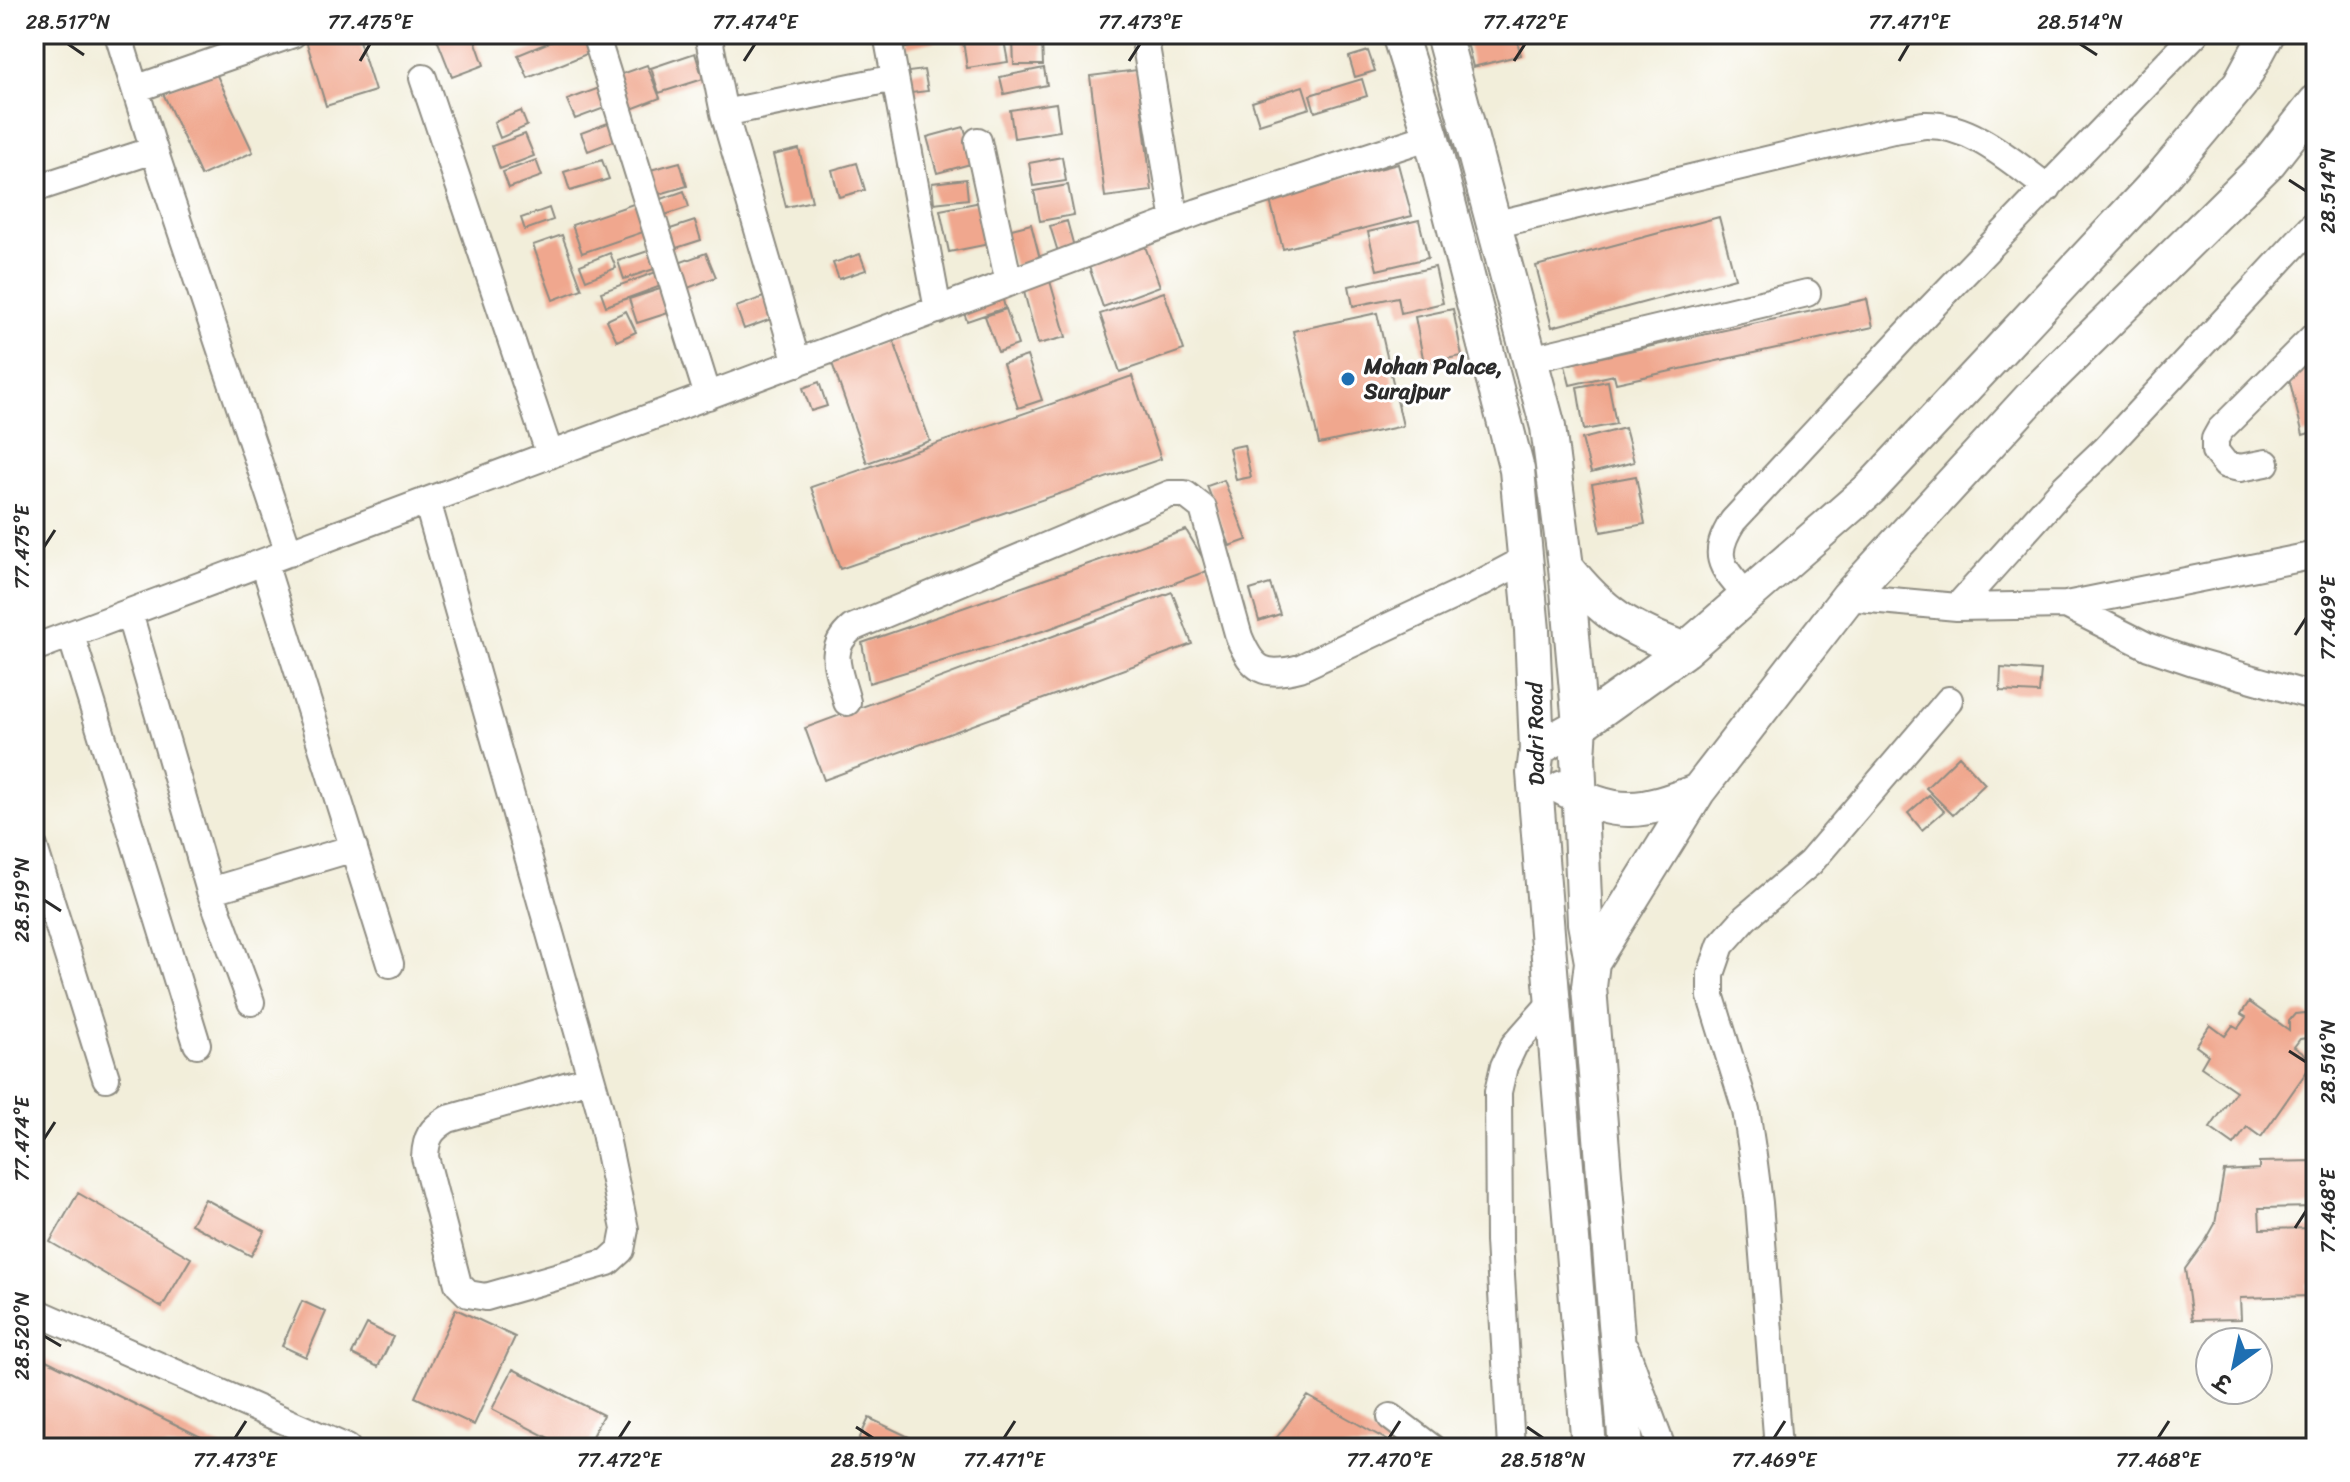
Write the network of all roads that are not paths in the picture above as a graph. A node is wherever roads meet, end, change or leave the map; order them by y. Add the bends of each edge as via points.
1 (118, 34) edge
2 (293, 34) edge
3 (595, 34) edge
4 (708, 34) edge
5 (887, 34) edge
6 (1144, 34) edge
7 (1399, 34) edge
8 (1443, 34) edge
9 (2195, 34) edge
10 (2267, 34) edge
11 (423, 78) dead end
12 (895, 78) junction
13 (135, 89) junction
14 (2316, 102) edge
15 (724, 113) junction
16 (1431, 136) junction
17 (978, 141) dead end
18 (154, 150) junction
19 (2048, 188) junction
20 (34, 189) edge
21 (1175, 221) junction
22 (2316, 222) edge
23 (1493, 225) junction
24 (1009, 283) junction
25 (1807, 293) dead end
26 (938, 310) junction
27 (2316, 334) edge
28 (1531, 359) junction
29 (797, 363) junction
30 (708, 396) junction
31 (550, 455) junction
32 (2266, 463) dead end
33 (427, 501) junction
34 (289, 553) junction
35 (2316, 555) edge
36 (1526, 559) junction
37 (264, 563) junction
38 (1566, 567) junction
39 (1747, 596) junction
40 (1848, 597) junction
41 (2066, 605) junction
42 (1957, 607) junction
43 (129, 613) junction
44 (71, 635) junction
45 (34, 648) edge
46 (1685, 650) junction
47 (2316, 697) edge
48 (1949, 700) dead end
49 (847, 702) dead end
50 (1580, 725) junction
51 (1536, 761) junction
52 (1698, 791) junction
53 (1579, 798) junction
54 (34, 847) edge
55 (354, 848) junction
56 (210, 891) junction
57 (390, 964) dead end
58 (1590, 974) junction
59 (1553, 1001) junction
60 (251, 1002) dead end
61 (197, 1044) dead end
62 (106, 1078) dead end
63 (590, 1079) junction
64 (34, 1311) edge
65 (1616, 1325) junction
66 (1391, 1417) dead end
67 (347, 1448) edge
68 (1432, 1448) edge
69 (1511, 1448) edge
70 (1589, 1448) edge
71 (1626, 1448) edge
72 (1662, 1448) edge
73 (1778, 1448) edge

1 - 13 street
2 - 13 street
3 - 30 street
4 - 15 street
5 - 12 street
6 - 21 street
7 - 16 main road, Dadri Road
8 - 23 main road, Dadri Road
9 - 19 street
10 - 39 main road via 2240,84 2050,299 1871,488
11 - 31 street
12 - 15 street
12 - 26 street
13 - 18 street
14 - 40 main road via 2269,162 2037,391
15 - 29 street
16 - 21 street
16 - 36 main road, Dadri Road via 1517,470
17 - 24 street
18 - 20 street
18 - 34 street
19 - 23 street via 1974,138 1925,125
19 - 39 street via 1733,521 1722,538 1720,556
21 - 24 street
22 - 42 street
23 - 28 main road, Dadri Road
24 - 26 street
25 - 28 street
26 - 29 street
27 - 32 street via 2215,439 2215,451 2226,465
28 - 38 main road, Dadri Road via 1548,427
29 - 30 street
30 - 31 street
31 - 33 street
33 - 34 street
33 - 63 street
34 - 37 street
35 - 41 street
36 - 49 street via 1300,668 1262,671 1247,657 1239,637 1203,508 1176,493 852,628 839,638 835,655
36 - 51 main road, Dadri Road
37 - 43 street
37 - 55 street
38 - 46 main road via 1611,616
38 - 50 main road, Dadri Road
39 - 46 main road
40 - 42 street
40 - 52 main road
41 - 42 street
41 - 47 street via 2149,647
43 - 44 street
43 - 56 street
44 - 45 street
44 - 61 street
46 - 50 main road
48 - 73 street via 1810,863 1721,945 1711,974 1711,997 1746,1110 1757,1187
50 - 51 main road
50 - 53 main road, Dadri Road
51 - 53 main road
51 - 59 main road, Dadri Road
52 - 53 main road via 1655,808 1606,807
52 - 58 main road via 1642,877
53 - 58 main road, Dadri Road
54 - 62 street
55 - 56 street
55 - 57 street
56 - 60 street
58 - 65 main road, Dadri Road
59 - 69 street via 1514,1045 1498,1092 1499,1241
59 - 70 main road, Dadri Road
63 - 63 street via 625,1229 621,1250 608,1262 486,1297 468,1294 458,1284 425,1157 433,1128 448,1119
64 - 67 street
65 - 71 main road, Dadri Road
65 - 72 street
66 - 68 street

